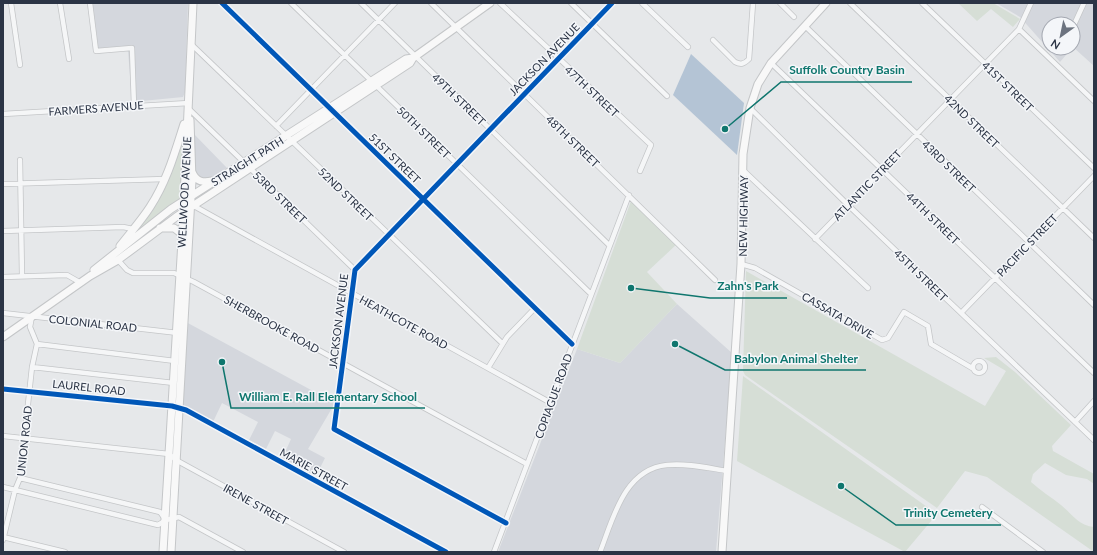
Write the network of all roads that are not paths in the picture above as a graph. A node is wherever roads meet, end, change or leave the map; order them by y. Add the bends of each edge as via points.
1 (11, 3) edge
2 (60, 3) edge
3 (90, 3) edge
4 (193, 3) edge
5 (222, 3) edge
6 (291, 3) edge
7 (360, 3) edge
8 (396, 3) edge
9 (431, 3) edge
10 (490, 3) edge
11 (500, 3) edge
12 (571, 3) edge
13 (612, 3) edge
14 (642, 3) edge
15 (753, 3) edge
16 (780, 3) edge
17 (826, 3) edge
18 (850, 3) edge
19 (922, 3) edge
20 (1031, 3) edge
21 (1084, 3) edge
22 (1078, 16) edge
23 (794, 17) dead end
24 (378, 20) junction
25 (592, 24) junction
26 (805, 26) junction
27 (456, 28) junction
28 (1019, 29) junction
29 (713, 40) dead end
30 (191, 44) junction
31 (688, 47) dead end
32 (345, 55) junction
33 (414, 57) junction
34 (69, 59) dead end
35 (558, 59) junction
36 (772, 63) junction
37 (985, 64) junction
38 (20, 65) dead end
39 (374, 83) junction
40 (311, 90) junction
41 (524, 94) junction
42 (667, 96) dead end
43 (950, 100) junction
44 (1094, 101) edge
45 (189, 105) junction
46 (134, 106) junction
47 (750, 108) junction
48 (332, 110) junction
49 (3, 114) edge
50 (276, 126) junction
51 (490, 129) junction
52 (916, 135) junction
53 (286, 136) junction
54 (292, 141) junction
55 (20, 160) dead end
56 (244, 162) junction
57 (457, 164) junction
58 (250, 168) junction
59 (1094, 168) edge
60 (882, 170) junction
61 (744, 171) junction
62 (192, 172) junction
63 (640, 172) dead end
64 (225, 174) junction
65 (1094, 176) edge
66 (165, 179) junction
67 (215, 181) junction
68 (21, 183) junction
69 (3, 184) edge
70 (629, 196) junction
71 (423, 199) junction
72 (189, 203) junction
73 (848, 205) junction
74 (1063, 208) junction
75 (182, 213) junction
76 (160, 228) junction
77 (133, 229) junction
78 (22, 230) junction
79 (3, 231) edge
80 (182, 234) junction
81 (389, 234) junction
82 (1094, 238) edge
83 (816, 239) junction
84 (1029, 243) junction
85 (609, 245) junction
86 (115, 258) junction
87 (741, 264) junction
88 (354, 270) junction
89 (22, 276) junction
90 (3, 277) edge
91 (183, 277) junction
92 (995, 278) junction
93 (715, 280) dead end
94 (81, 283) junction
95 (868, 288) dead end
96 (351, 294) junction
97 (591, 294) junction
98 (1094, 305) edge
99 (535, 308) junction
100 (3, 313) edge
101 (961, 313) junction
102 (32, 316) junction
103 (180, 333) junction
104 (3, 337) edge
105 (502, 343) junction
106 (37, 344) junction
107 (572, 344) junction
108 (175, 361) junction
109 (343, 363) junction
110 (32, 367) junction
111 (488, 368) junction
112 (972, 368) dead end
113 (1094, 373) edge
114 (174, 384) junction
115 (3, 389) edge
116 (30, 391) junction
117 (1094, 402) edge
118 (551, 403) junction
119 (176, 407) junction
120 (1075, 422) junction
121 (3, 436) edge
122 (24, 438) junction
123 (1094, 440) edge
124 (169, 454) junction
125 (176, 460) junction
126 (527, 464) junction
127 (728, 471) junction
128 (20, 478) junction
129 (3, 487) edge
130 (16, 490) junction
131 (982, 507) dead end
132 (170, 519) junction
133 (506, 523) junction
134 (3, 538) edge
135 (65, 552) edge
136 (163, 552) edge
137 (170, 552) edge
138 (243, 552) edge
139 (344, 552) edge
140 (446, 552) edge
141 (494, 552) edge
142 (600, 552) edge
143 (722, 552) edge
144 (1043, 552) edge

1 - 38 street
2 - 34 street
3 - 46 street via 96,51 132,48
4 - 30 main road, WELLWOOD AVENUE
5 - 40 street, 51ST STREET
6 - 32 street, 50TH STREET
7 - 24 street, 49TH STREET
8 - 24 street
9 - 27 street, 48TH STREET
10 - 27 main road, STRAIGHT PATH
11 - 35 street, 47TH STREET
12 - 25 street
13 - 25 street, JACKSON AVENUE
14 - 31 street
15 - 29 street via 749,60 743,64 735,62
16 - 23 street
17 - 26 main road, NEW HIGHWAY
18 - 43 street, 42ND STREET
19 - 37 street, 41ST STREET
20 - 28 street, ATLANTIC STREET
21 - 22 street
24 - 32 street
24 - 33 street, 49TH STREET
25 - 35 street, JACKSON AVENUE
25 - 42 street
26 - 36 main road, NEW HIGHWAY
26 - 52 street, 43RD STREET
27 - 33 main road, STRAIGHT PATH
27 - 41 street, 48TH STREET
28 - 37 street, ATLANTIC STREET
28 - 44 street
30 - 45 main road, WELLWOOD AVENUE
30 - 50 street, 52ND STREET
32 - 39 street, 50TH STREET
32 - 40 street
33 - 39 main road, STRAIGHT PATH via 406,59
33 - 51 street, 49TH STREET
35 - 41 street, JACKSON AVENUE
35 - 63 street, 47TH STREET via 651,145
36 - 47 main road, NEW HIGHWAY via 758,84
36 - 60 street, 44TH STREET
37 - 43 street, ATLANTIC STREET
37 - 59 street, 41ST STREET
39 - 48 main road, STRAIGHT PATH
39 - 57 street, 50TH STREET
40 - 48 street, 51ST STREET
40 - 50 street
41 - 51 street, JACKSON AVENUE
41 - 70 street, 48TH STREET
43 - 52 street, ATLANTIC STREET
43 - 74 street, 42ND STREET
45 - 46 street, FARMERS AVENUE
45 - 56 street, 53RD STREET
45 - 62 main road, WELLWOOD AVENUE
45 - 66 main road via 172,164
45 - 72 main road, WELLWOOD AVENUE via 185,145
46 - 49 street, FARMERS AVENUE
47 - 61 main road, NEW HIGHWAY via 743,154
47 - 73 street, 45TH STREET
48 - 53 main road, STRAIGHT PATH
48 - 54 main road, STRAIGHT PATH
48 - 71 street, 51ST STREET
50 - 53 street, 52ND STREET
51 - 57 street, JACKSON AVENUE
51 - 85 street, 49TH STREET
52 - 60 street, ATLANTIC STREET
52 - 84 street, 43RD STREET
53 - 54 street, 52ND STREET
53 - 56 main road, STRAIGHT PATH
54 - 58 main road, STRAIGHT PATH
54 - 81 street, 52ND STREET
55 - 68 street
56 - 58 street, 53RD STREET
56 - 64 main road, STRAIGHT PATH
57 - 71 street, JACKSON AVENUE
57 - 97 street, 50TH STREET
58 - 72 main road, STRAIGHT PATH
58 - 88 street, 53RD STREET
60 - 73 street, ATLANTIC STREET
60 - 92 street, 44TH STREET
61 - 83 street
61 - 87 main road, NEW HIGHWAY
62 - 67 main road via 201,182
62 - 72 main road, WELLWOOD AVENUE
64 - 67 main road, STRAIGHT PATH
64 - 72 main road via 216,184
65 - 74 street, PACIFIC STREET
66 - 68 street
66 - 77 main road via 150,207
67 - 72 main road, STRAIGHT PATH
68 - 69 street
68 - 78 street
70 - 85 street, COPIAGUE ROAD
70 - 93 street, 48TH STREET
71 - 81 street, JACKSON AVENUE
71 - 99 street, 51ST STREET
72 - 75 main road, WELLWOOD AVENUE
72 - 86 main road, STRAIGHT PATH via 156,220
72 - 91 main road
72 - 96 street, HEATHCOTE ROAD
73 - 83 street, ATLANTIC STREET
73 - 101 street, 45TH STREET
74 - 82 street, 42ND STREET
74 - 84 street, PACIFIC STREET
75 - 76 main road, STRAIGHT PATH
75 - 80 main road, WELLWOOD AVENUE
76 - 80 main road via 174,228
76 - 86 main road, STRAIGHT PATH
77 - 78 street via 123,227
77 - 86 main road
78 - 79 street
78 - 89 street
80 - 91 main road, WELLWOOD AVENUE
81 - 88 street, JACKSON AVENUE
81 - 105 street, 52ND STREET
83 - 95 street
84 - 92 street, PACIFIC STREET
84 - 98 street, 43RD STREET
85 - 97 street, COPIAGUE ROAD
86 - 91 street, SHERBROOKE ROAD via 132,273 174,273
86 - 94 main road, STRAIGHT PATH via 97,267
87 - 112 street, CASSATA DRIVE via 756,268 882,340 888,338 904,312 928,326 931,344
87 - 127 main road, NEW HIGHWAY
88 - 96 street, JACKSON AVENUE
89 - 90 street
89 - 94 street via 67,275
91 - 103 main road
91 - 109 street, SHERBROOKE ROAD
92 - 101 street, PACIFIC STREET
92 - 113 street, 44TH STREET
94 - 102 main road, STRAIGHT PATH
96 - 109 street, JACKSON AVENUE
96 - 111 street, HEATHCOTE ROAD
97 - 107 street, COPIAGUE ROAD
99 - 105 street
99 - 107 street, 51ST STREET
100 - 102 street, COLONIAL ROAD
101 - 120 street, 45TH STREET
102 - 103 street, COLONIAL ROAD
102 - 104 main road, STRAIGHT PATH
102 - 106 street via 30,326
103 - 108 main road
103 - 119 main road
105 - 111 street
106 - 108 street
106 - 110 street, UNION ROAD
107 - 118 street, COPIAGUE ROAD
108 - 114 main road
109 - 126 street, SHERBROOKE ROAD
109 - 133 street, JACKSON AVENUE via 334,429
110 - 114 street
110 - 116 street, UNION ROAD
111 - 118 street, HEATHCOTE ROAD
114 - 119 main road
115 - 116 street, LAUREL ROAD
116 - 119 street, LAUREL ROAD
116 - 122 street, UNION ROAD
117 - 120 street
118 - 126 street, COPIAGUE ROAD
119 - 124 main road
119 - 125 main road
119 - 140 street, MARIE STREET
120 - 123 street, 45TH STREET
121 - 122 street
122 - 124 street
122 - 128 street, UNION ROAD
124 - 125 street, IRENE STREET
124 - 132 main road
125 - 132 main road
125 - 139 street, IRENE STREET
126 - 133 street, COPIAGUE ROAD
127 - 142 street via 666,465 643,473 625,492
127 - 143 main road, NEW HIGHWAY
128 - 130 street, UNION ROAD
128 - 132 street via 160,512
129 - 130 street
130 - 132 street via 158,525
130 - 134 street, UNION ROAD
131 - 144 street
132 - 136 main road
132 - 137 main road
132 - 138 street via 179,517
133 - 141 street, COPIAGUE ROAD
134 - 135 street

